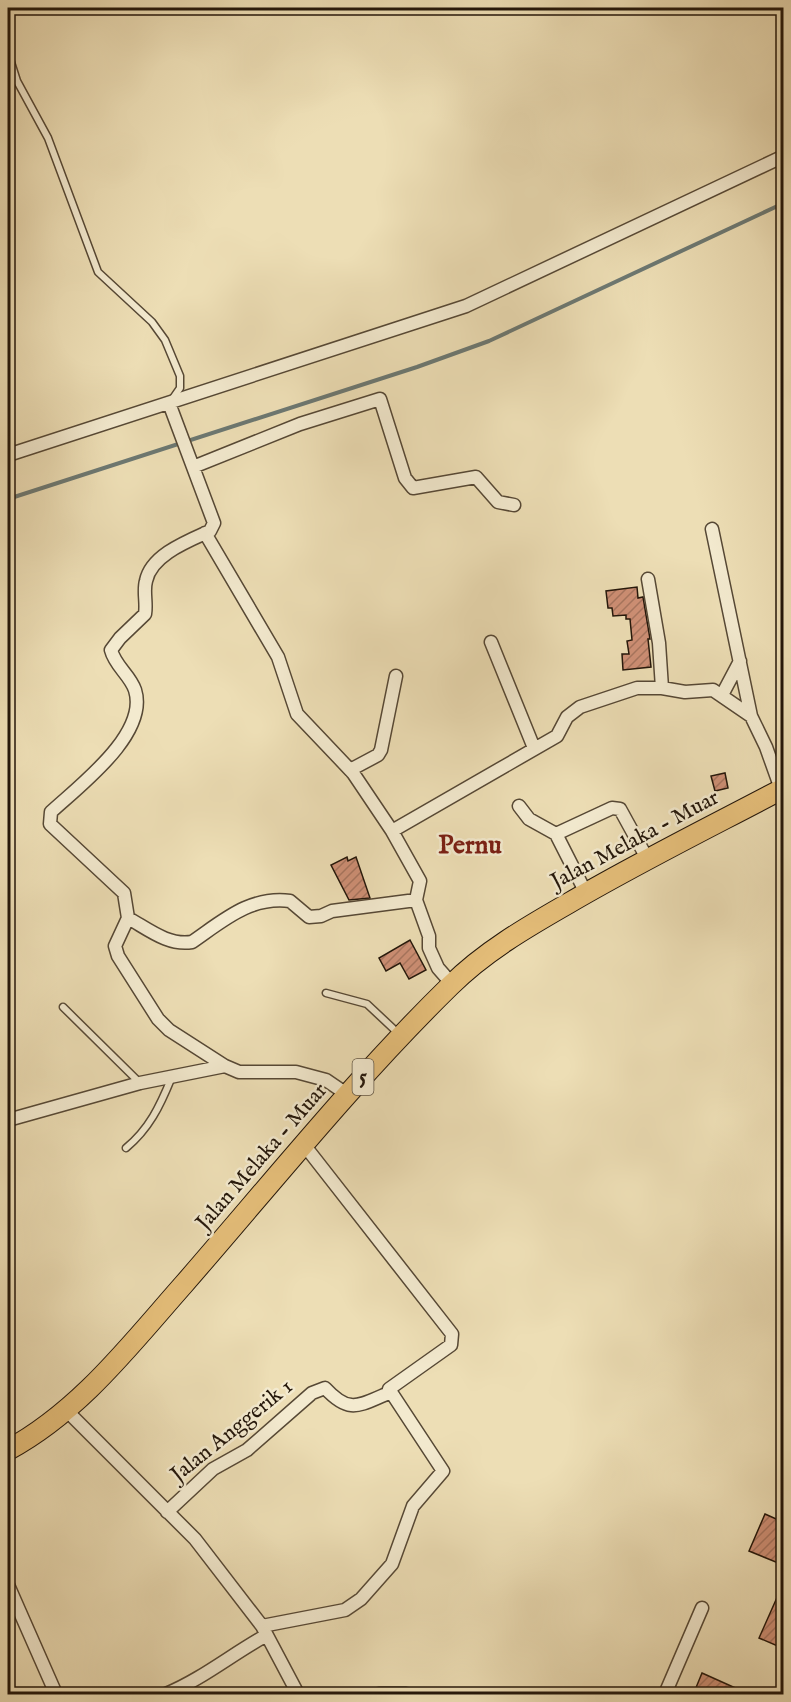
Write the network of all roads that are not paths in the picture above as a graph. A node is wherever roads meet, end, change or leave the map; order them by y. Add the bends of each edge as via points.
1 (8, 53) edge
2 (8, 77) edge
3 (16, 81) junction
4 (783, 156) edge
5 (169, 403) junction
6 (8, 455) edge
7 (191, 461) junction
8 (514, 505) dead end
9 (712, 529) dead end
10 (205, 533) junction
11 (648, 579) dead end
12 (491, 642) dead end
13 (740, 661) junction
14 (396, 676) dead end
15 (662, 688) junction
16 (722, 695) junction
17 (751, 716) junction
18 (534, 748) junction
19 (350, 770) junction
20 (782, 788) edge
21 (519, 806) dead end
22 (392, 831) junction
23 (556, 834) junction
24 (648, 860) junction
25 (586, 893) junction
26 (416, 900) junction
27 (128, 918) junction
28 (445, 976) junction
29 (326, 993) dead end
30 (63, 1007) dead end
31 (397, 1032) junction
32 (225, 1066) junction
33 (171, 1079) junction
34 (140, 1083) junction
35 (348, 1095) junction
36 (8, 1120) edge
37 (305, 1146) junction
38 (126, 1148) dead end
39 (389, 1393) junction
40 (67, 1411) junction
41 (8, 1449) edge
42 (167, 1512) junction
43 (8, 1585) edge
44 (702, 1608) dead end
45 (264, 1631) junction
46 (54, 1693) edge
47 (166, 1695) edge
48 (298, 1695) edge
49 (379, 1695) edge
50 (406, 1695) edge
51 (664, 1695) edge

1 - 3 lane
2 - 3 lane
3 - 5 lane via 48,138 98,272 152,322 176,363 180,388
4 - 5 street via 466,306
5 - 6 street
5 - 7 street
7 - 8 street via 381,399 405,478 413,488 476,477 498,502
7 - 10 street via 214,523
9 - 13 street
10 - 19 street via 278,657 297,714
10 - 27 street via 159,559 148,571 145,614 111,650 135,690 136,709 130,729 110,757 49,817 50,824 124,893
11 - 15 street
12 - 18 street
13 - 16 street
13 - 17 street
14 - 19 street via 381,750
15 - 16 street via 685,692 713,690
15 - 18 street via 637,688 580,707 567,717 557,736
16 - 17 street
17 - 20 street
18 - 22 street
19 - 22 street
20 - 24 main road, Jalan Melaka - Muar / 5
21 - 23 street via 529,819
22 - 26 street via 420,881
23 - 24 street via 612,808 620,809
23 - 25 street
24 - 25 main road, Jalan Melaka - Muar / 5
25 - 28 main road, Jalan Melaka - Muar / 5
26 - 27 street via 309,917 290,901 258,901 244,906 192,942 182,943 172,942
26 - 28 street via 429,936 429,948
27 - 32 street via 116,946 118,956 158,1019
28 - 31 main road, Jalan Melaka - Muar / 5
29 - 31 lane via 367,1004
30 - 34 lane
31 - 35 main road, Jalan Melaka - Muar / 5
32 - 33 street
32 - 35 street via 239,1072 296,1072 326,1080
33 - 34 street
33 - 38 lane via 157,1112
34 - 36 street
35 - 37 main road, Jalan Melaka - Muar / 5
37 - 39 street via 452,1334 451,1345 388,1389
37 - 40 main road, Jalan Melaka - Muar / 5
39 - 42 street, Jalan Anggerik 1 via 354,1407 344,1405 325,1388 312,1393 271,1431 213,1470
39 - 45 street via 442,1468 442,1474 412,1506 392,1563 362,1599 345,1610
40 - 41 main road, Jalan Melaka - Muar / 5
40 - 42 street
42 - 45 street via 195,1539
43 - 46 street
44 - 51 street
45 - 47 street via 213,1670
45 - 48 street
49 - 50 street

